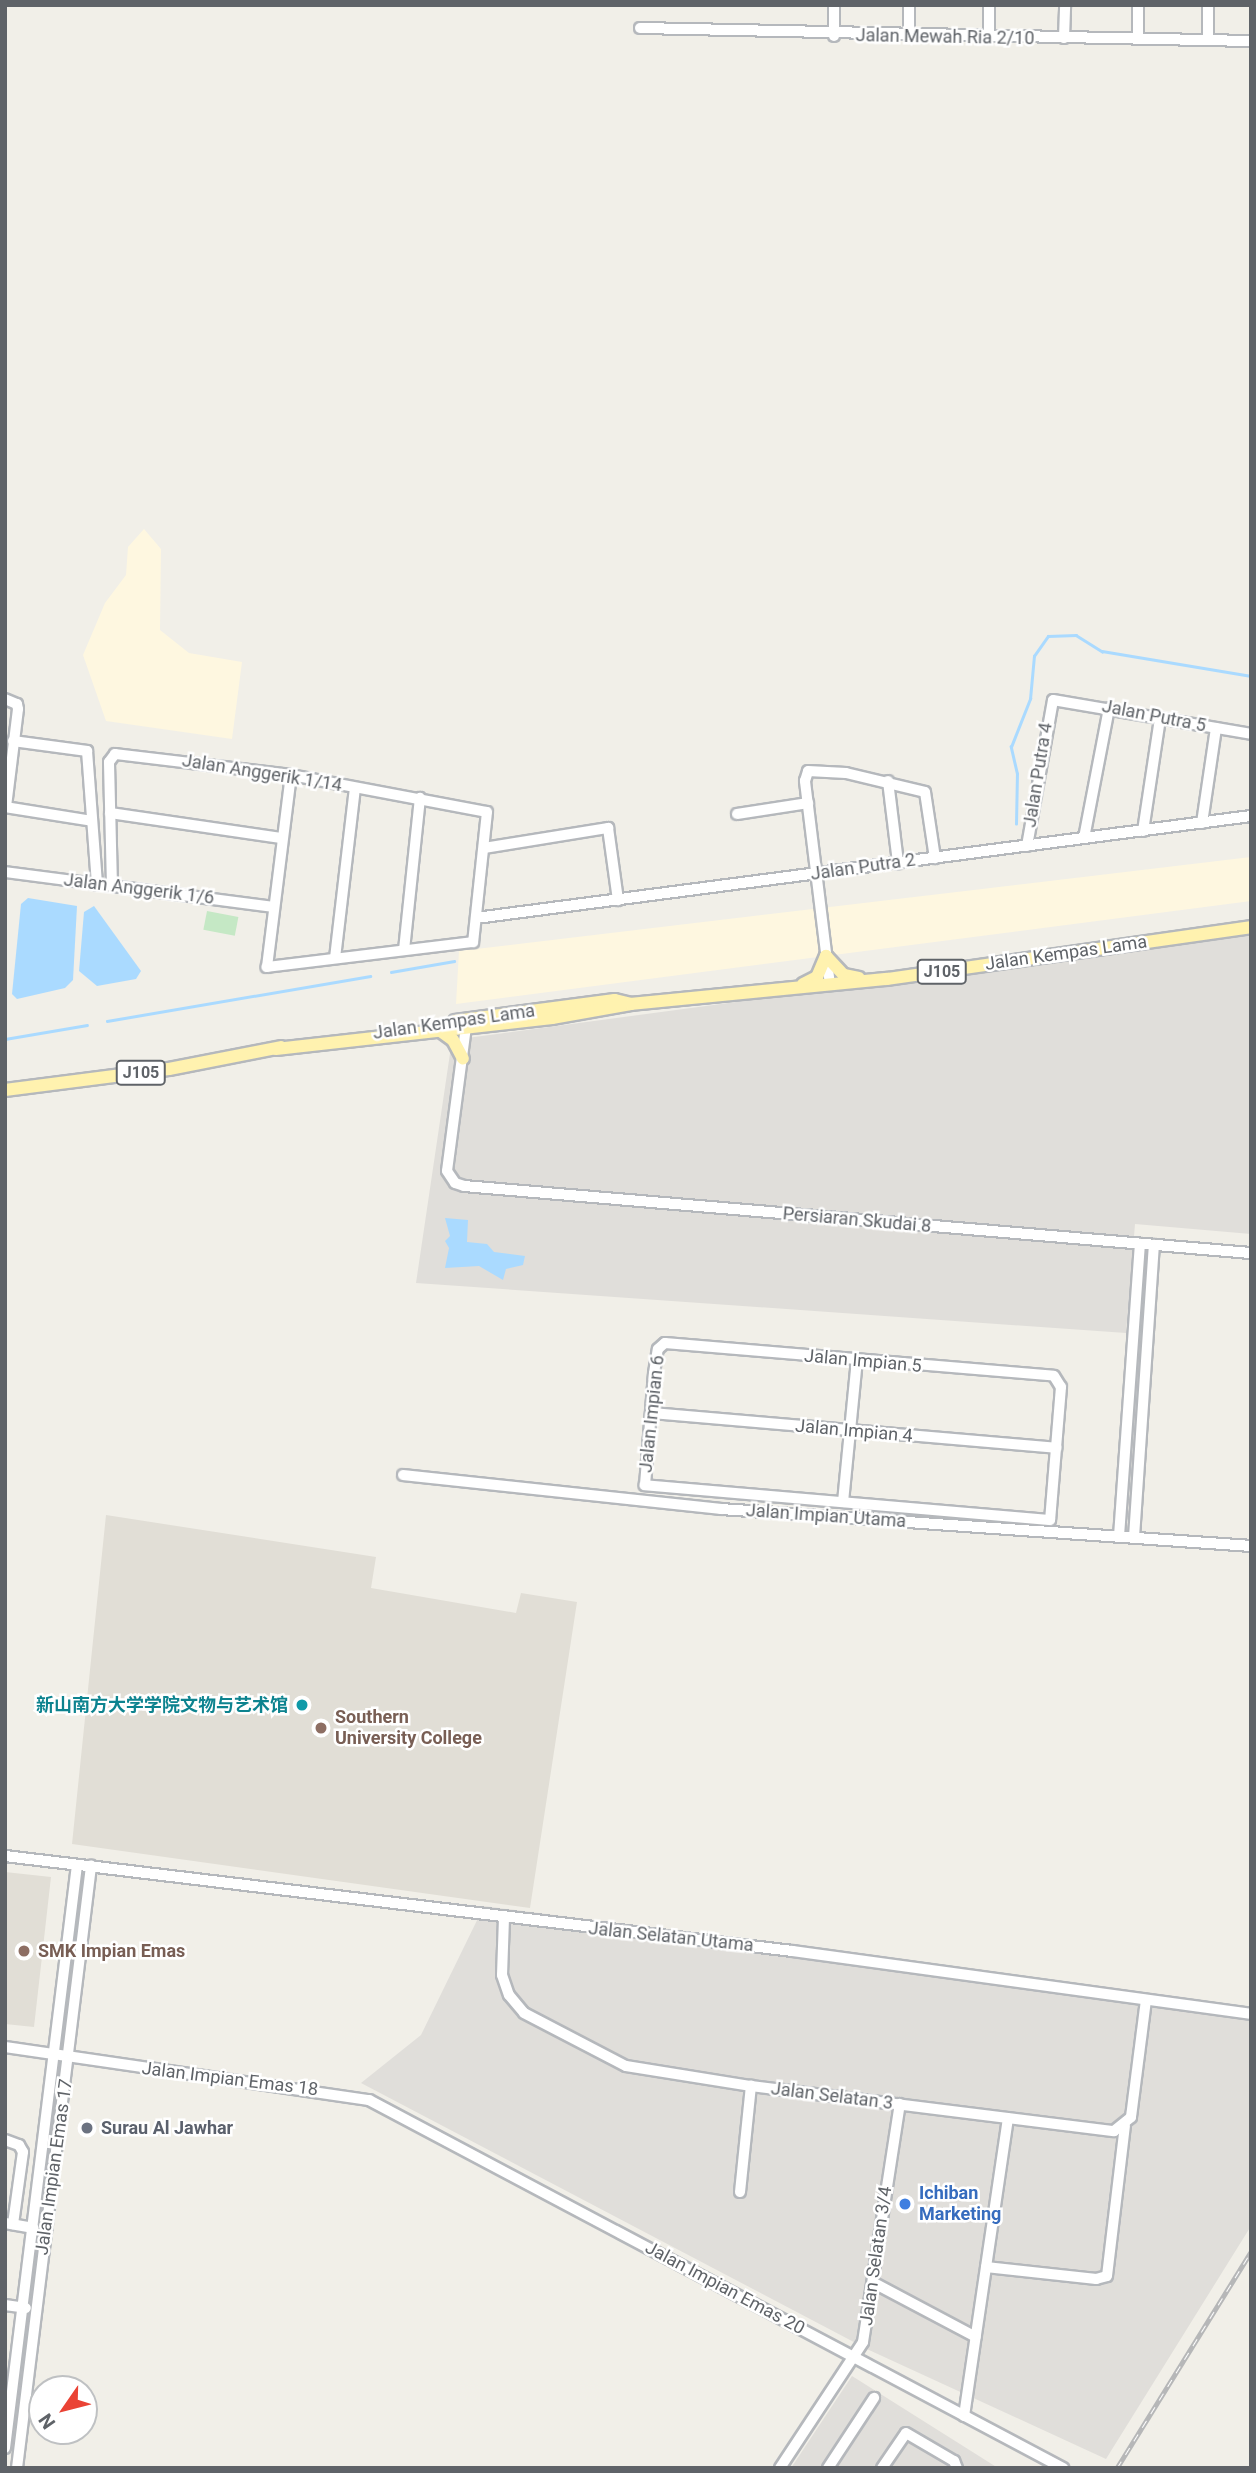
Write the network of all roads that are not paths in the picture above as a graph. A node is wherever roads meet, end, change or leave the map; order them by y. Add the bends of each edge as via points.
1 (834, 5) edge
2 (909, 5) edge
3 (989, 5) edge
4 (1065, 5) edge
5 (1138, 5) edge
6 (1208, 5) edge
7 (640, 28) dead end
8 (834, 36) junction
9 (909, 36) junction
10 (1138, 36) junction
11 (989, 37) junction
12 (1065, 38) junction
13 (1208, 38) junction
14 (1251, 41) edge
15 (5, 699) edge
16 (1053, 702) joint
17 (1109, 708) junction
18 (1160, 718) junction
19 (1216, 728) junction
20 (1251, 734) edge
21 (13, 741) junction
22 (291, 775) junction
23 (888, 781) junction
24 (355, 788) junction
25 (414, 797) junction
26 (808, 803) junction
27 (6, 807) edge
28 (110, 813) junction
29 (737, 814) dead end
30 (1251, 816) edge
31 (92, 821) junction
32 (1202, 823) junction
33 (1143, 831) junction
34 (281, 838) junction
35 (1084, 838) junction
36 (1027, 846) junction
37 (484, 848) junction
38 (935, 858) junction
39 (898, 863) junction
40 (5, 872) edge
41 (816, 874) junction
42 (97, 885) junction
43 (112, 886) junction
44 (618, 900) junction
45 (273, 907) junction
46 (476, 918) junction
47 (1251, 927) edge
48 (404, 950) junction
49 (826, 956) junction
50 (335, 958) junction
51 (887, 979) junction
52 (830, 985) junction
53 (754, 992) junction
54 (467, 1024) junction
55 (439, 1030) junction
56 (276, 1048) junction
57 (463, 1059) junction
58 (5, 1090) edge
59 (1140, 1244) junction
60 (1154, 1245) junction
61 (1251, 1253) edge
62 (660, 1344) joint
63 (857, 1360) junction
64 (651, 1413) junction
65 (1129, 1414) junction
66 (1144, 1415) junction
67 (1157, 1415) dead end
68 (850, 1430) junction
69 (1056, 1448) junction
70 (403, 1475) dead end
71 (844, 1502) junction
72 (1119, 1536) junction
73 (1134, 1537) junction
74 (1251, 1546) edge
75 (5, 1856) edge
76 (77, 1865) junction
77 (91, 1866) junction
78 (504, 1918) junction
79 (1146, 2000) junction
80 (1251, 2014) edge
81 (5, 2047) edge
82 (56, 2056) junction
83 (69, 2058) junction
84 (751, 2086) junction
85 (900, 2104) junction
86 (387, 2110) joint
87 (1008, 2119) junction
88 (1125, 2126) junction
89 (5, 2140) edge
90 (740, 2192) dead end
91 (9, 2223) edge
92 (34, 2228) junction
93 (986, 2267) junction
94 (873, 2283) junction
95 (5, 2305) edge
96 (22, 2307) junction
97 (35, 2309) junction
98 (976, 2337) junction
99 (854, 2356) junction
100 (874, 2398) dead end
101 (964, 2416) junction
102 (5, 2448) edge
103 (17, 2468) edge
104 (780, 2468) edge
105 (828, 2468) edge
106 (882, 2468) edge
107 (957, 2468) edge
108 (1063, 2468) edge

1 - 8 street
2 - 9 street
3 - 11 street
4 - 12 street
5 - 10 street
6 - 13 street
7 - 8 street, Jalan Mewah Ria 2/10
8 - 9 street, Jalan Mewah Ria 2/10
9 - 11 street, Jalan Mewah Ria 2/10
10 - 12 street, Jalan Mewah Ria 2/10
10 - 13 street, Jalan Mewah Ria 2/10
11 - 12 street, Jalan Mewah Ria 2/10
13 - 14 street, Jalan Mewah Ria 2/10
15 - 21 street via 17,704
16 - 17 street, Jalan Putra 5
16 - 36 street, Jalan Putra 4
17 - 18 street, Jalan Putra 5
17 - 35 street
18 - 19 street, Jalan Putra 5
18 - 33 street
19 - 20 street, Jalan Putra 5
19 - 32 street
21 - 27 street
21 - 31 street via 85,749
22 - 24 street, Jalan Anggerik 1/14
22 - 28 street, Jalan Anggerik 1/14 via 115,754 109,762
22 - 34 street
23 - 26 street via 812,768 805,781
23 - 38 street via 927,794
23 - 39 street
24 - 25 street, Jalan Anggerik 1/14
24 - 50 street
25 - 37 street, Jalan Anggerik 1/14 via 484,810 488,815
25 - 48 street
26 - 29 street
26 - 41 street
27 - 31 street
28 - 34 street
28 - 43 street
30 - 32 street, Jalan Putra 2
31 - 42 street
32 - 33 street, Jalan Putra 2
33 - 35 street, Jalan Putra 2
34 - 45 street
35 - 36 street, Jalan Putra 2
36 - 38 street, Jalan Putra 2
37 - 44 street via 608,828
37 - 46 street
38 - 39 street, Jalan Putra 2
39 - 41 street, Jalan Putra 2
40 - 42 street, Jalan Anggerik 1/6
41 - 44 street, Jalan Putra 2
41 - 49 street
42 - 43 street, Jalan Anggerik 1/6
43 - 45 street, Jalan Anggerik 1/6
44 - 46 street, Jalan Putra 2
45 - 50 street via 267,967
46 - 48 street via 473,942
47 - 51 main road, Jalan Kempas Lama / J105
48 - 50 street
49 - 51 main road via 844,975
49 - 52 street
49 - 53 main road via 822,971 811,982
51 - 52 main road, Jalan Kempas Lama / J105
52 - 53 main road, Jalan Kempas Lama / J105
53 - 54 main road, Jalan Kempas Lama / J105 via 631,1004 615,1000
54 - 55 main road, Jalan Kempas Lama / J105
54 - 56 main road, Jalan Kempas Lama / J105
54 - 57 street
55 - 56 main road, Jalan Kempas Lama / J105
55 - 57 main road via 453,1040
56 - 58 main road, Jalan Kempas Lama / J105 via 169,1069
57 - 59 street, Persiaran Skudai 8 via 447,1171 455,1183 464,1186
59 - 60 street, Persiaran Skudai 8
59 - 65 street
60 - 61 street, Persiaran Skudai 8
60 - 66 street
62 - 63 street, Jalan Impian 5
62 - 64 street, Jalan Impian 6
63 - 68 street
63 - 69 street, Jalan Impian 5 via 1048,1374 1060,1387
64 - 68 street, Jalan Impian 4
64 - 71 street, Jalan Impian 6 via 645,1485
65 - 66 street
65 - 72 street
66 - 67 street
66 - 73 street
68 - 69 street, Jalan Impian 4
68 - 71 street
69 - 71 street via 1050,1520
70 - 72 street, Jalan Impian Utama via 721,1508
72 - 73 street, Jalan Impian Utama
73 - 74 street, Jalan Impian Utama
75 - 76 street, Jalan Selatan Utama
76 - 77 street, Jalan Selatan Utama
76 - 82 street, Jalan Impian Emas 17
77 - 78 street, Jalan Selatan Utama
77 - 83 street, Jalan Impian Emas 17
78 - 79 street, Jalan Selatan Utama via 792,1951
78 - 84 street, Jalan Selatan 3 via 502,1975 509,1995 524,2012 626,2066
79 - 80 street, Jalan Selatan Utama
79 - 88 street via 1131,2117
81 - 82 street, Jalan Impian Emas 18
82 - 83 street, Jalan Impian Emas 18
82 - 92 street, Jalan Impian Emas 17
83 - 86 street, Jalan Impian Emas 18 via 349,2094
83 - 97 street, Jalan Impian Emas 17
84 - 85 street, Jalan Selatan 3
84 - 90 street
85 - 87 street, Jalan Selatan 3
85 - 94 street, Jalan Selatan 3/4
86 - 99 street, Jalan Impian Emas 20
87 - 88 street, Jalan Selatan 3 via 1114,2131
87 - 93 street
88 - 93 street via 1107,2276 1097,2279
89 - 91 street via 19,2145 23,2152
91 - 92 street
92 - 96 street, Jalan Impian Emas 17
93 - 98 street
94 - 98 street
94 - 99 street, Jalan Selatan 3/4 via 866,2330
95 - 96 street
96 - 97 street
96 - 102 street, Jalan Impian Emas 17
97 - 103 street, Jalan Impian Emas 17
98 - 101 street
99 - 101 street, Jalan Impian Emas 20
99 - 104 street, Jalan Selatan 3/4
100 - 105 street
101 - 108 street, Jalan Impian Emas 20
106 - 107 street via 906,2433 954,2461

